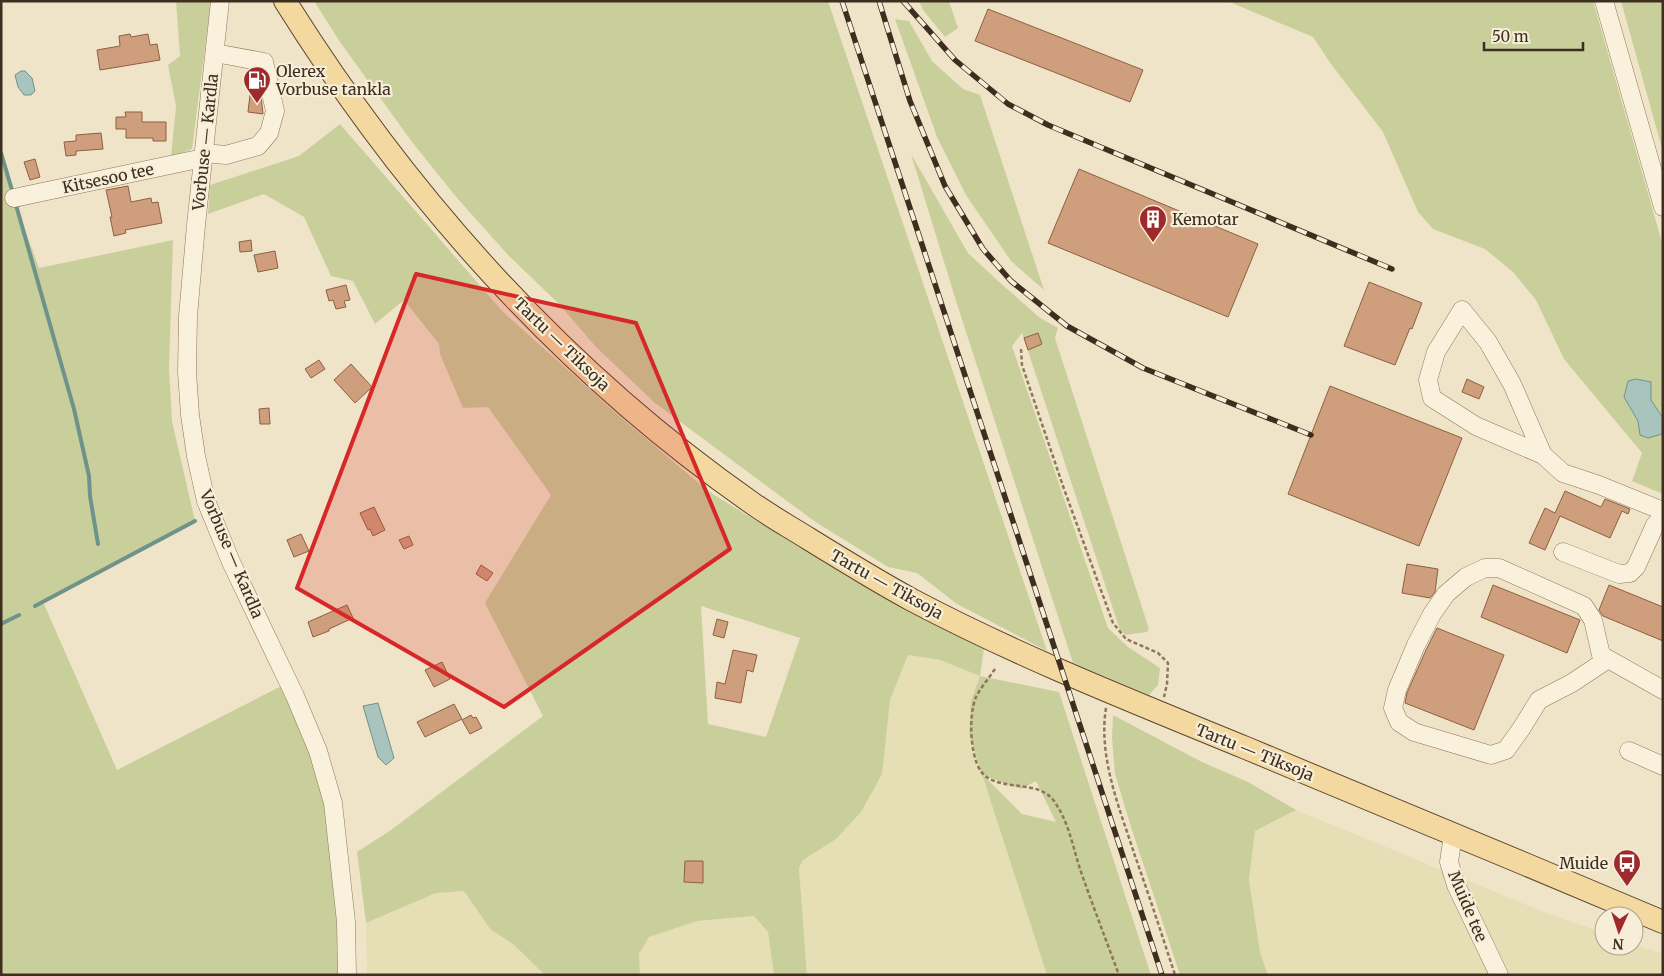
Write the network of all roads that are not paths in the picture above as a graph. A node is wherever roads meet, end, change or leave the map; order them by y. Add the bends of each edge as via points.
1 (220, 1) edge
2 (285, 1) edge
3 (1604, 1) edge
4 (215, 52) junction
5 (203, 155) junction
6 (14, 198) dead end
7 (1663, 207) edge
8 (1543, 455) junction
9 (1663, 511) edge
10 (1663, 516) edge
11 (1562, 552) dead end
12 (1608, 659) junction
13 (1663, 690) edge
14 (1629, 752) dead end
15 (1663, 766) edge
16 (1453, 834) junction
17 (1663, 922) edge
18 (347, 975) edge
19 (1499, 975) edge

1 - 4 street, Vorbuse — Kardla
2 - 16 main road, Tartu — Tiksoja via 407,176 482,264 614,394 753,504 856,569 942,615 1108,692
3 - 7 street
4 - 5 street, Vorbuse — Kardla
4 - 5 street, Kitsesoo tee via 264,62 275,111 269,133 258,146 226,155
5 - 6 street, Kitsesoo tee
5 - 18 street, Vorbuse — Kardla via 188,325 190,416 196,456 206,501 231,562 318,751 333,803 346,922
8 - 8 street via 1476,426 1432,398 1428,380 1436,352 1462,310 1488,342 1512,384
8 - 9 street via 1563,473
10 - 11 street via 1630,573 1619,574
12 - 12 street via 1539,700 1506,750 1491,755 1414,732 1399,722 1393,708 1397,690 1432,614 1446,594 1466,577 1485,568 1499,568 1584,606 1594,620 1601,655
12 - 13 street
14 - 15 street
16 - 17 main road, Tartu — Tiksoja
16 - 19 street, Muide tee via 1449,862 1456,885

